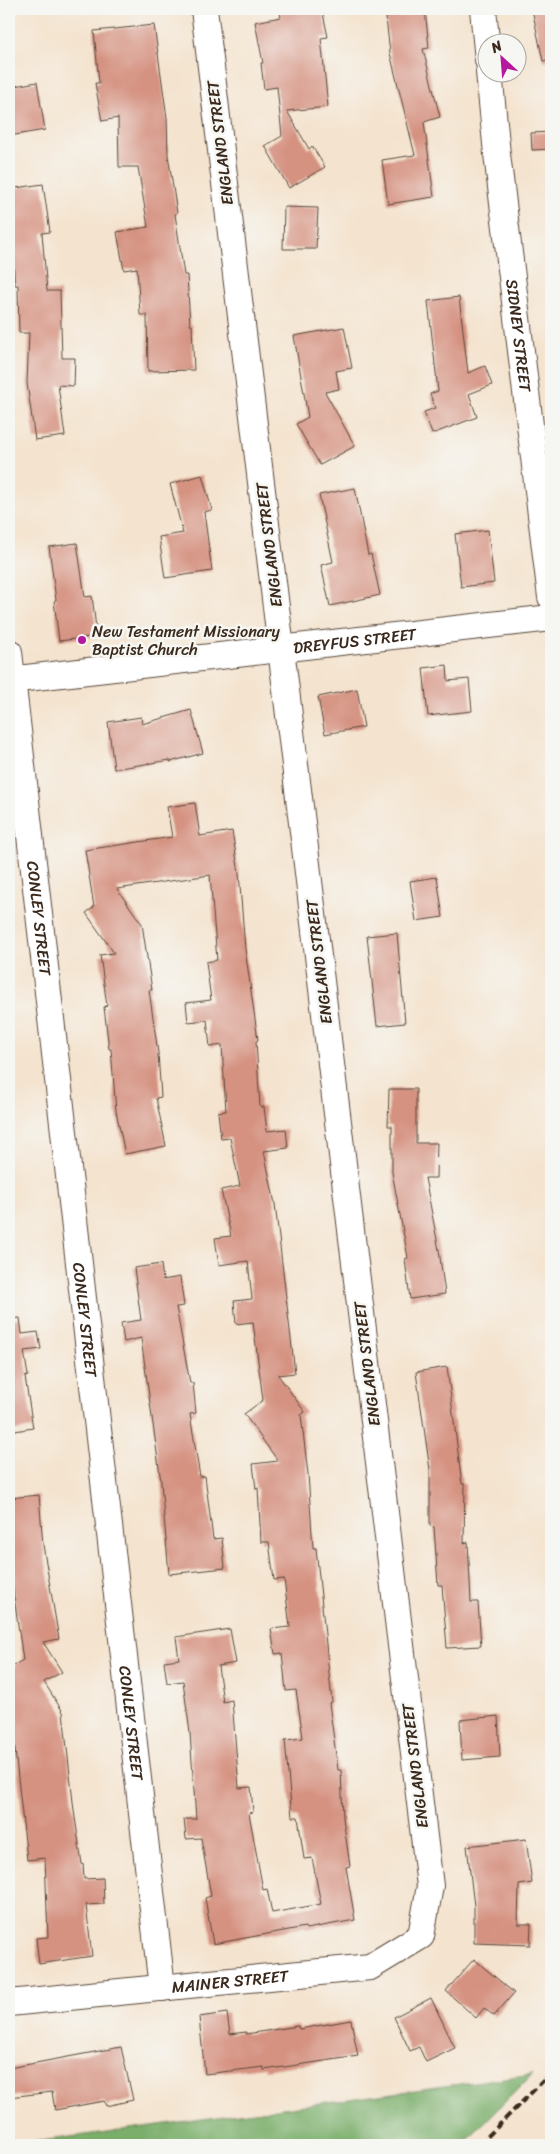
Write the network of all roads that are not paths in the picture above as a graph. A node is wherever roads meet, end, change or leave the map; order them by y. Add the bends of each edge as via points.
1 (204, 9) edge
2 (482, 9) edge
3 (485, 32) edge
4 (490, 82) edge
5 (551, 597) edge
6 (551, 618) edge
7 (281, 649) junction
8 (9, 652) edge
9 (10, 680) edge
10 (425, 1915) joint
11 (162, 1988) junction
12 (9, 2003) edge

1 - 7 street, ENGLAND STREET
2 - 3 street
4 - 5 street, SIDNEY STREET
6 - 7 street, DREYFUS STREET
7 - 9 street, DREYFUS STREET
7 - 10 street, ENGLAND STREET via 430,1886
8 - 9 street, CONLEY STREET
9 - 11 street, CONLEY STREET
10 - 11 street, MAINER STREET via 421,1936 370,1967
11 - 12 street, MAINER STREET

